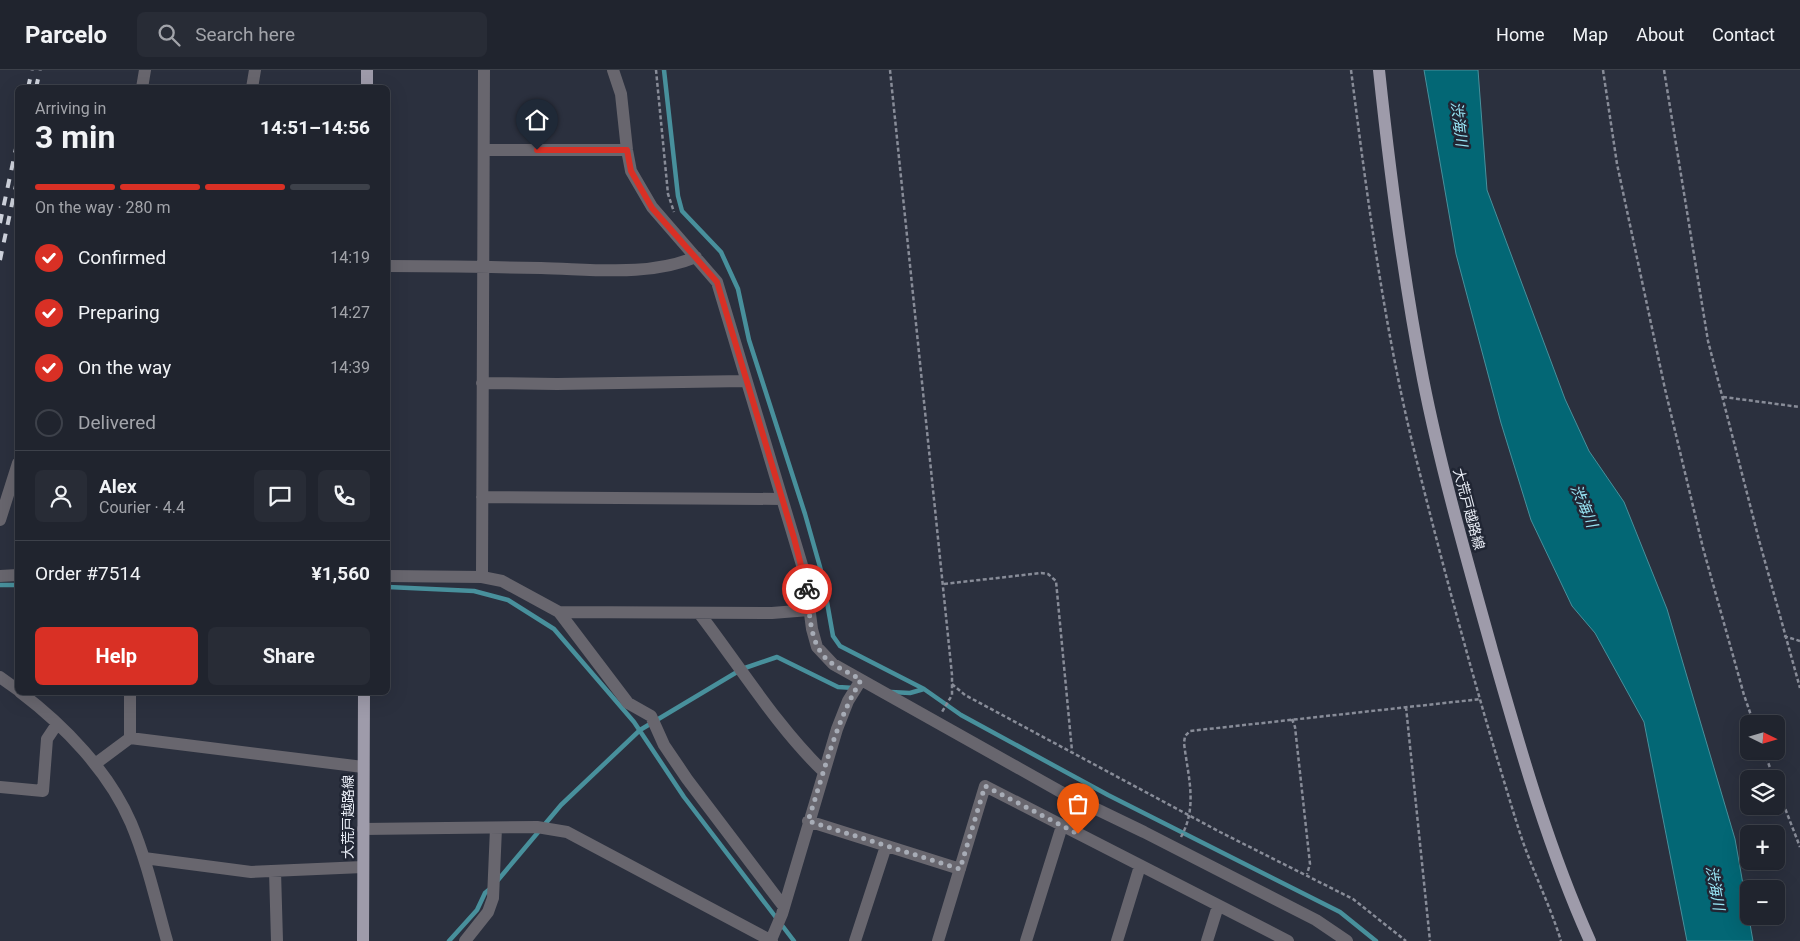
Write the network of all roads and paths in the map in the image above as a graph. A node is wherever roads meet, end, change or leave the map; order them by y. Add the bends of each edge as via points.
1 (145, 70) edge
2 (255, 70) edge
3 (367, 70) edge
4 (484, 70) edge
5 (613, 70) edge
6 (656, 70) edge
7 (890, 70) edge
8 (1350, 70) edge
9 (1379, 70) edge
10 (1603, 70) edge
11 (1664, 70) edge
12 (142, 85) edge
13 (252, 85) edge
14 (367, 85) edge
15 (484, 150) junction
16 (627, 150) junction
17 (677, 221) dead end
18 (696, 256) junction
19 (390, 266) edge
20 (483, 266) junction
21 (745, 381) junction
22 (482, 383) junction
23 (1723, 397) junction
24 (1800, 407) edge
25 (15, 472) edge
26 (482, 497) junction
27 (782, 498) junction
28 (0, 520) edge
29 (15, 575) edge
30 (0, 576) edge
31 (390, 576) edge
32 (482, 577) junction
33 (944, 584) junction
34 (809, 610) junction
35 (559, 612) junction
36 (699, 613) junction
37 (1784, 636) junction
38 (1800, 641) edge
39 (0, 677) edge
40 (861, 680) junction
41 (952, 684) junction
42 (15, 688) edge
43 (1800, 688) edge
44 (24, 695) edge
45 (130, 695) edge
46 (364, 695) edge
47 (1480, 699) junction
48 (1406, 707) junction
49 (1751, 715) edge
50 (1292, 719) junction
51 (936, 722) junction
52 (57, 724) junction
53 (130, 738) junction
54 (1072, 752) junction
55 (95, 764) junction
56 (363, 767) junction
57 (824, 772) junction
58 (0, 787) edge
59 (1785, 808) edge
60 (1190, 816) junction
61 (808, 821) junction
62 (1062, 826) junction
63 (496, 828) junction
64 (363, 829) junction
65 (886, 846) junction
66 (1171, 847) junction
67 (1800, 847) edge
68 (144, 858) junction
69 (1140, 866) junction
70 (364, 868) junction
71 (960, 869) junction
72 (276, 871) junction
73 (1307, 874) junction
74 (1218, 906) junction
75 (784, 907) junction
76 (167, 941) edge
77 (277, 941) edge
78 (363, 941) edge
79 (465, 941) edge
80 (772, 941) edge
81 (855, 941) edge
82 (938, 941) edge
83 (1026, 941) edge
84 (1117, 941) edge
85 (1207, 941) edge
86 (1288, 941) edge
87 (1347, 941) edge
88 (1406, 941) edge
89 (1430, 941) edge
90 (1561, 941) edge
91 (1590, 941) edge

1 - 12 street
2 - 13 street
3 - 14 main road
4 - 15 street
5 - 16 street via 621,94
6 - 17 path via 668,194
7 - 33 path
8 - 47 path via 1388,330 1417,464
9 - 91 main road, 大荒戸越路線 via 1400,246 1438,448 1500,680 1543,819
10 - 49 path via 1617,164 1665,389 1703,548
11 - 23 path via 1708,341
15 - 16 street
15 - 20 street
16 - 18 street via 631,171 652,208
18 - 20 street via 662,268
18 - 21 street via 717,282
19 - 20 street
20 - 22 street
21 - 22 street
21 - 27 street
22 - 26 street
23 - 24 path
23 - 37 path
25 - 28 street
26 - 27 street
26 - 32 street
27 - 34 street via 805,575
29 - 30 street
31 - 32 street
32 - 35 street via 502,581
33 - 41 path
33 - 54 path via 1041,573 1052,576 1056,581
34 - 36 street
34 - 40 street via 817,647 823,656
35 - 36 street
35 - 75 street via 628,703 651,716 664,745 686,779
36 - 57 street via 771,709
37 - 38 path
37 - 43 path
39 - 42 street
40 - 51 street
40 - 57 street via 848,701
41 - 51 path via 952,695
41 - 54 path via 965,695
44 - 52 street
45 - 53 street
46 - 56 main road, 大荒戸越路線
47 - 48 path
47 - 90 path via 1519,829
48 - 50 path
48 - 89 path
50 - 60 path via 1190,731 1184,743 1192,808
50 - 73 path via 1310,864
51 - 66 street via 1061,792
52 - 55 street
52 - 58 street via 47,739 43,791
53 - 55 street
53 - 56 street
54 - 60 path
55 - 68 street via 130,822
56 - 64 main road, 大荒戸越路線
57 - 61 street
59 - 67 path
60 - 66 path via 1181,838
60 - 73 path
61 - 65 street
61 - 75 street
62 - 69 street
62 - 71 street via 985,786
62 - 83 street
63 - 64 street
63 - 79 street via 493,898 488,912
63 - 80 street via 537,827 567,832
64 - 70 main road, 大荒戸越路線
65 - 71 street
65 - 81 street
66 - 87 street via 1316,920
68 - 72 street via 251,872
68 - 76 street
69 - 74 street
69 - 84 street
70 - 72 street
70 - 78 main road, 大荒戸越路線
71 - 82 street
72 - 77 street
73 - 88 path via 1354,899
74 - 85 street
74 - 86 street
75 - 80 street

